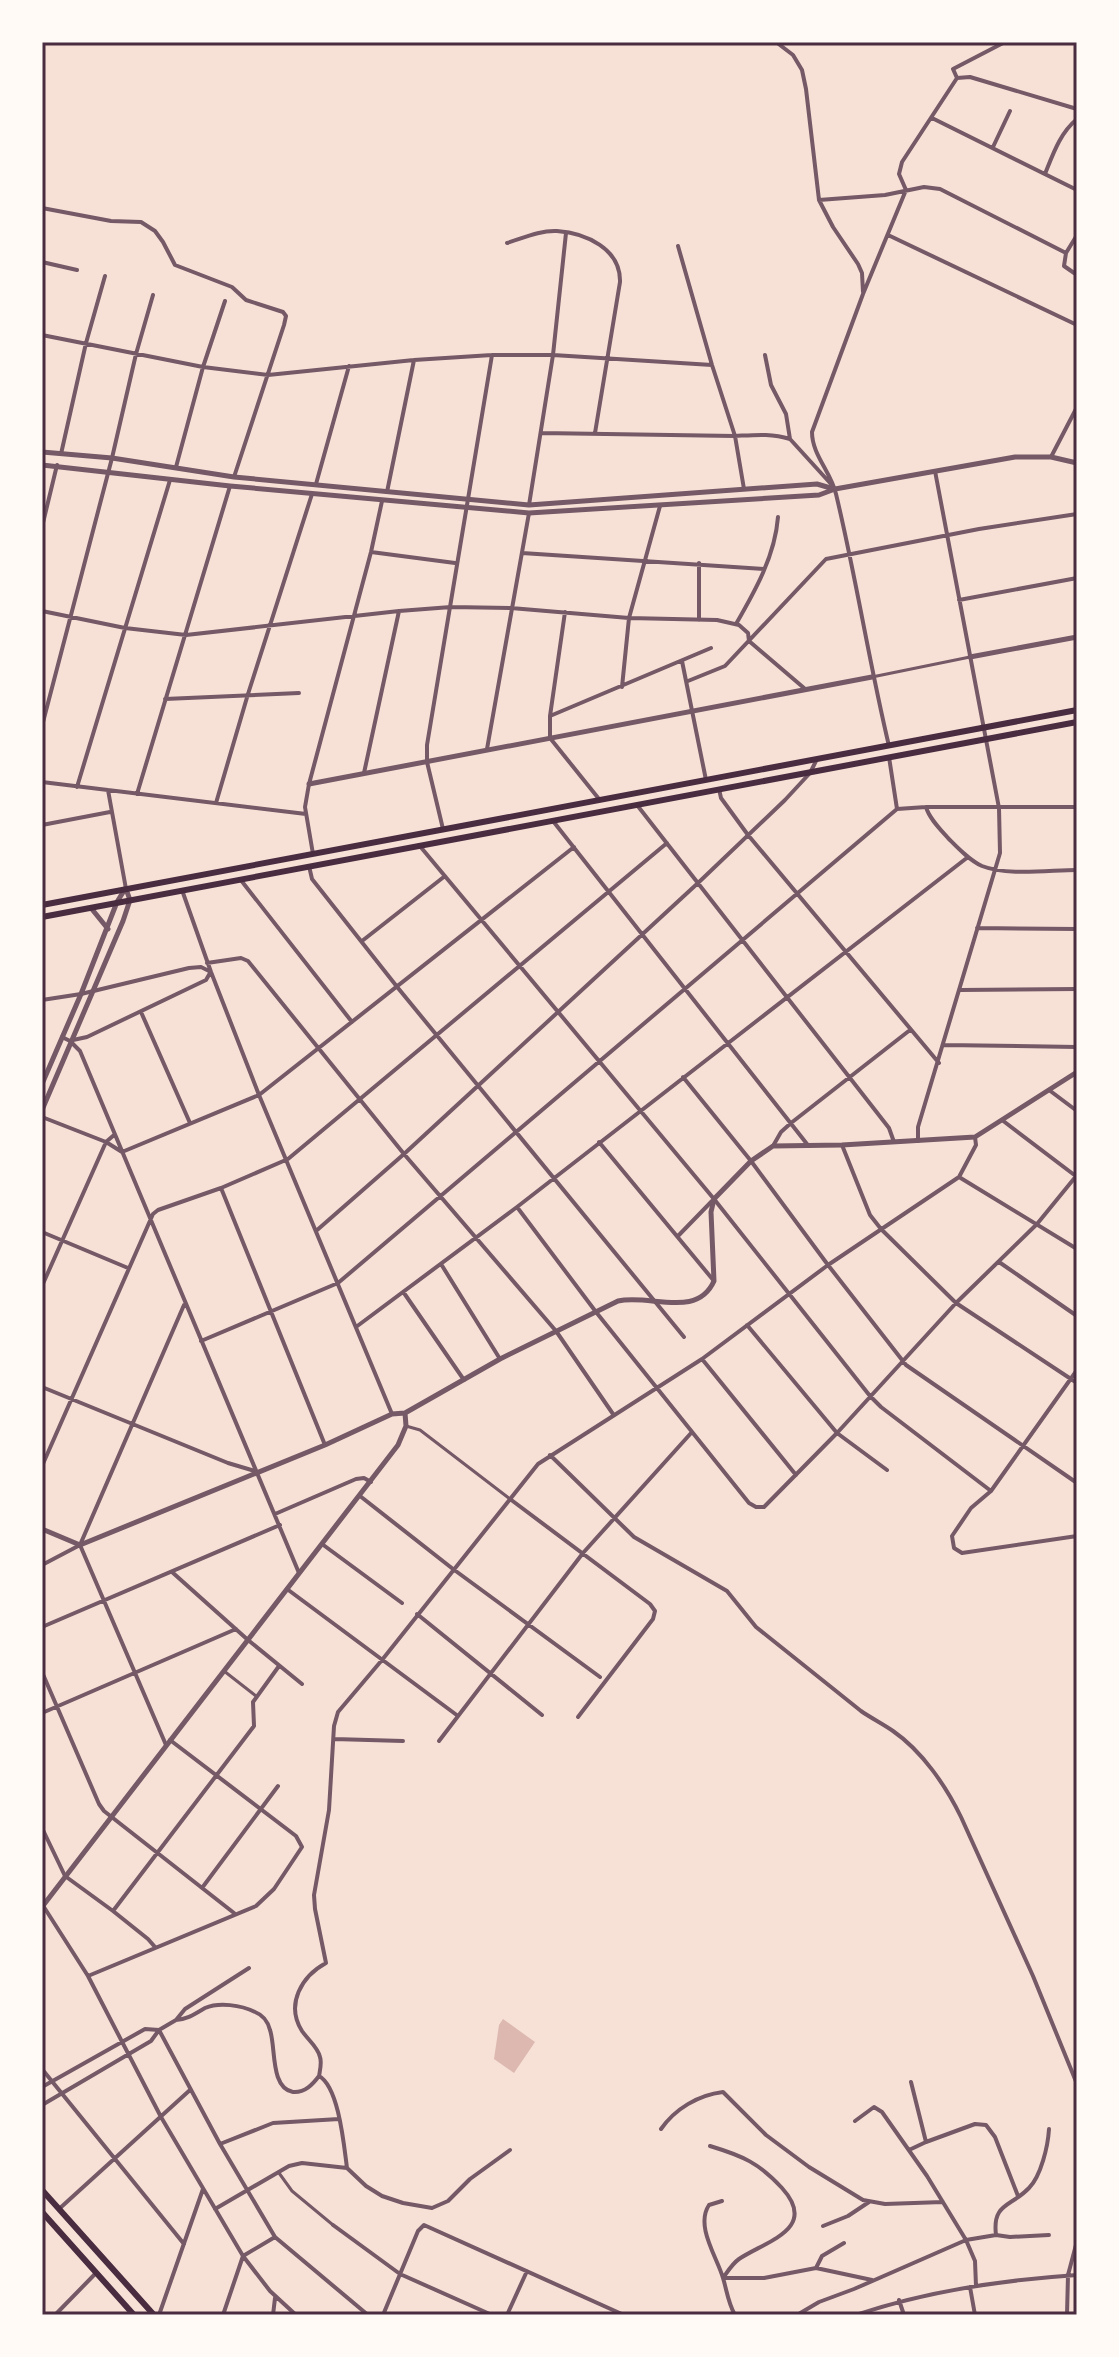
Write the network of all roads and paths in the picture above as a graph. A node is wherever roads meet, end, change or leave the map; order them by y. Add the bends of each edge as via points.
1 (776, 42) edge
2 (1005, 42) edge
3 (957, 78) junction
4 (1077, 109) edge
5 (1010, 111) dead end
6 (932, 118) junction
7 (1077, 119) edge
8 (993, 147) junction
9 (1045, 174) junction
10 (906, 190) junction
11 (1077, 190) edge
12 (819, 200) junction
13 (42, 208) edge
14 (566, 233) junction
15 (888, 235) junction
16 (1077, 235) edge
17 (507, 243) dead end
18 (678, 246) dead end
19 (1066, 253) junction
20 (42, 262) edge
21 (77, 270) dead end
22 (1077, 275) edge
23 (105, 276) dead end
24 (863, 294) junction
25 (153, 295) dead end
26 (225, 301) dead end
27 (1077, 325) edge
28 (42, 335) edge
29 (86, 343) junction
30 (136, 354) junction
31 (492, 355) junction
32 (553, 355) junction
33 (765, 355) dead end
34 (608, 359) junction
35 (414, 360) junction
36 (712, 365) junction
37 (349, 366) junction
38 (203, 367) junction
39 (268, 375) junction
40 (1077, 407) edge
41 (541, 433) junction
42 (595, 433) junction
43 (735, 436) junction
44 (790, 439) junction
45 (42, 452) edge
46 (61, 454) junction
47 (1051, 457) junction
48 (112, 458) junction
49 (1077, 463) edge
50 (42, 465) edge
51 (57, 465) junction
52 (175, 470) junction
53 (935, 471) junction
54 (107, 472) junction
55 (234, 477) junction
56 (170, 480) junction
57 (316, 484) junction
58 (230, 486) junction
59 (744, 489) junction
60 (835, 489) junction
61 (387, 492) junction
62 (312, 494) junction
63 (382, 501) junction
64 (466, 503) junction
65 (529, 505) junction
66 (660, 506) junction
67 (529, 513) junction
68 (1077, 514) edge
69 (778, 517) dead end
70 (42, 527) edge
71 (947, 536) junction
72 (371, 552) junction
73 (522, 553) junction
74 (849, 555) junction
75 (645, 560) junction
76 (456, 563) junction
77 (699, 563) junction
78 (764, 569) junction
79 (1077, 578) edge
80 (959, 600) junction
81 (451, 607) junction
82 (511, 608) junction
83 (42, 611) edge
84 (399, 611) junction
85 (565, 612) junction
86 (70, 616) junction
87 (353, 616) junction
88 (629, 618) junction
89 (699, 620) junction
90 (736, 624) junction
91 (271, 626) junction
92 (125, 628) junction
93 (186, 635) junction
94 (1077, 637) edge
95 (749, 641) junction
96 (711, 648) dead end
97 (970, 657) junction
98 (682, 661) junction
99 (872, 677) junction
100 (688, 681) junction
101 (622, 687) junction
102 (804, 688) junction
103 (299, 693) dead end
104 (248, 694) junction
105 (164, 699) junction
106 (1077, 710) edge
107 (694, 711) junction
108 (550, 716) junction
109 (1077, 722) edge
110 (42, 726) edge
111 (983, 728) junction
112 (550, 738) junction
113 (985, 739) junction
114 (889, 746) junction
115 (487, 749) junction
116 (889, 757) junction
117 (817, 759) junction
118 (427, 762) junction
119 (364, 773) junction
120 (810, 773) junction
121 (706, 780) junction
122 (42, 782) edge
123 (309, 784) junction
124 (77, 787) junction
125 (719, 789) junction
126 (108, 790) junction
127 (137, 794) junction
128 (601, 800) junction
129 (216, 803) junction
130 (637, 805) junction
131 (926, 807) junction
132 (1077, 807) edge
133 (999, 808) junction
134 (897, 809) junction
135 (111, 812) junction
136 (306, 814) junction
137 (553, 821) junction
138 (42, 825) edge
139 (443, 829) junction
140 (748, 835) junction
141 (667, 843) junction
142 (419, 845) junction
143 (574, 847) junction
144 (313, 854) junction
145 (968, 857) junction
146 (309, 866) junction
147 (997, 870) junction
148 (1077, 870) edge
149 (445, 876) junction
150 (240, 879) junction
151 (698, 883) junction
152 (126, 889) junction
153 (182, 890) junction
154 (609, 892) junction
155 (797, 894) junction
156 (130, 900) junction
157 (117, 902) junction
158 (42, 905) edge
159 (91, 908) junction
160 (42, 917) edge
161 (483, 921) junction
162 (977, 928) junction
163 (108, 929) junction
164 (1077, 929) edge
165 (642, 934) junction
166 (741, 939) junction
167 (361, 941) junction
168 (846, 952) junction
169 (207, 963) junction
170 (520, 966) junction
171 (211, 972) junction
172 (684, 987) junction
173 (398, 988) junction
174 (1077, 989) edge
175 (960, 990) junction
176 (94, 991) junction
177 (81, 994) junction
178 (786, 997) junction
179 (42, 1000) edge
180 (86, 1007) junction
181 (141, 1011) junction
182 (559, 1012) junction
183 (353, 1023) junction
184 (910, 1030) junction
185 (438, 1034) junction
186 (62, 1037) junction
187 (70, 1041) junction
188 (728, 1043) junction
189 (944, 1045) junction
190 (1077, 1047) edge
191 (320, 1049) junction
192 (600, 1061) junction
193 (939, 1063) junction
194 (1077, 1072) edge
195 (683, 1077) junction
196 (849, 1077) junction
197 (42, 1084) edge
198 (480, 1085) junction
199 (1049, 1090) junction
200 (259, 1095) junction
201 (359, 1098) junction
202 (42, 1110) edge
203 (640, 1110) junction
204 (1077, 1111) edge
205 (42, 1117) edge
206 (1002, 1120) junction
207 (190, 1123) junction
208 (791, 1123) junction
209 (516, 1131) junction
210 (114, 1135) junction
211 (975, 1137) junction
212 (918, 1141) junction
213 (106, 1142) junction
214 (599, 1142) junction
215 (894, 1142) junction
216 (807, 1144) junction
217 (842, 1145) junction
218 (773, 1146) junction
219 (122, 1152) junction
220 (404, 1154) junction
221 (288, 1159) junction
222 (751, 1161) junction
223 (1077, 1176) edge
224 (555, 1177) junction
225 (959, 1177) junction
226 (221, 1188) junction
227 (440, 1196) junction
228 (714, 1199) junction
229 (517, 1207) junction
230 (150, 1219) junction
231 (1037, 1224) junction
232 (881, 1229) junction
233 (316, 1231) junction
234 (42, 1232) edge
235 (477, 1236) junction
236 (678, 1236) junction
237 (62, 1239) junction
238 (1077, 1249) edge
239 (999, 1262) junction
240 (441, 1264) junction
241 (828, 1265) junction
242 (128, 1268) junction
243 (714, 1281) junction
244 (338, 1283) junction
245 (42, 1286) edge
246 (404, 1293) junction
247 (789, 1294) junction
248 (653, 1301) junction
249 (185, 1303) junction
250 (956, 1303) junction
251 (271, 1312) junction
252 (596, 1312) junction
253 (1077, 1316) edge
254 (747, 1325) junction
255 (356, 1327) junction
256 (556, 1331) junction
257 (684, 1337) dead end
258 (201, 1341) junction
259 (500, 1359) junction
260 (702, 1359) junction
261 (902, 1361) junction
262 (1077, 1370) edge
263 (1071, 1379) junction
264 (464, 1380) junction
265 (1077, 1383) edge
266 (42, 1387) edge
267 (656, 1388) junction
268 (870, 1396) junction
269 (72, 1399) junction
270 (405, 1413) junction
271 (392, 1414) junction
272 (613, 1414) junction
273 (133, 1425) junction
274 (406, 1426) junction
275 (692, 1432) junction
276 (837, 1433) junction
277 (325, 1445) junction
278 (1023, 1447) junction
279 (550, 1455) junction
280 (42, 1466) edge
281 (887, 1470) dead end
282 (258, 1472) junction
283 (796, 1475) junction
284 (371, 1482) junction
285 (1077, 1483) edge
286 (991, 1491) junction
287 (360, 1496) junction
288 (510, 1499) junction
289 (275, 1514) junction
290 (613, 1518) junction
291 (280, 1525) junction
292 (42, 1529) edge
293 (1077, 1536) edge
294 (322, 1544) junction
295 (80, 1545) junction
296 (583, 1553) junction
297 (42, 1565) edge
298 (453, 1569) junction
299 (172, 1572) junction
300 (299, 1573) junction
301 (287, 1589) junction
302 (103, 1601) junction
303 (402, 1603) dead end
304 (417, 1614) junction
305 (529, 1623) junction
306 (42, 1627) edge
307 (236, 1629) junction
308 (248, 1640) junction
309 (382, 1660) junction
310 (279, 1666) junction
311 (224, 1671) junction
312 (42, 1672) edge
313 (493, 1673) junction
314 (134, 1674) junction
315 (600, 1677) dead end
316 (302, 1684) dead end
317 (256, 1696) junction
318 (57, 1708) junction
319 (42, 1713) edge
320 (542, 1715) dead end
321 (459, 1717) junction
322 (578, 1717) dead end
323 (334, 1739) junction
324 (403, 1741) dead end
325 (439, 1741) dead end
326 (168, 1743) junction
327 (216, 1776) junction
328 (278, 1786) dead end
329 (260, 1810) junction
330 (111, 1817) junction
331 (42, 1828) edge
332 (157, 1854) junction
333 (65, 1876) junction
334 (202, 1888) junction
335 (43, 1905) edge
336 (113, 1911) junction
337 (234, 1914) junction
338 (155, 1947) junction
339 (249, 1968) dead end
340 (88, 1976) junction
341 (176, 2020) junction
342 (159, 2030) junction
343 (122, 2042) junction
344 (129, 2055) junction
345 (42, 2069) edge
346 (319, 2076) junction
347 (53, 2081) junction
348 (911, 2082) dead end
349 (1077, 2084) edge
350 (42, 2087) edge
351 (190, 2090) junction
352 (62, 2093) junction
353 (42, 2105) edge
354 (161, 2117) junction
355 (339, 2119) junction
356 (855, 2121) dead end
357 (661, 2129) dead end
358 (1049, 2129) dead end
359 (926, 2142) junction
360 (220, 2144) junction
361 (710, 2146) dead end
362 (510, 2150) dead end
363 (909, 2150) junction
364 (114, 2160) junction
365 (347, 2168) junction
366 (278, 2172) junction
367 (203, 2189) junction
368 (42, 2190) edge
369 (248, 2190) junction
370 (1018, 2196) junction
371 (722, 2201) dead end
372 (869, 2202) junction
373 (943, 2202) junction
374 (59, 2209) junction
375 (215, 2209) junction
376 (44, 2217) edge
377 (333, 2225) joint
378 (823, 2226) dead end
379 (996, 2235) junction
380 (1049, 2235) dead end
381 (275, 2237) junction
382 (966, 2240) junction
383 (1077, 2241) edge
384 (844, 2243) dead end
385 (184, 2244) junction
386 (243, 2256) junction
387 (816, 2268) junction
388 (527, 2271) junction
389 (96, 2273) junction
390 (400, 2274) junction
391 (1068, 2275) junction
392 (1077, 2275) edge
393 (723, 2278) junction
394 (875, 2280) junction
395 (973, 2286) junction
396 (275, 2297) junction
397 (899, 2300) junction
398 (55, 2315) edge
399 (134, 2315) edge
400 (157, 2315) edge
401 (223, 2315) edge
402 (273, 2315) edge
403 (296, 2315) edge
404 (368, 2315) edge
405 (383, 2315) edge
406 (492, 2315) edge
407 (507, 2315) edge
408 (624, 2315) edge
409 (735, 2315) edge
410 (797, 2315) edge
411 (856, 2315) edge
412 (904, 2315) edge
413 (975, 2315) edge
414 (1067, 2315) edge

1 - 12 street via 802,70
2 - 3 street via 955,66
3 - 4 street via 970,77
3 - 6 street
5 - 8 street
6 - 8 street
6 - 10 street via 899,168
7 - 9 street via 1060,140
8 - 9 street
9 - 11 street
10 - 12 street
10 - 15 street
10 - 19 street via 940,189
12 - 24 street via 858,264
13 - 39 street via 141,222 158,236 175,265 283,312
14 - 17 street
14 - 32 street
14 - 34 street via 596,242 618,265
15 - 24 street
15 - 27 street
16 - 19 street
18 - 36 street
19 - 22 street via 1064,266
20 - 21 street
23 - 29 street
24 - 60 street via 812,432
25 - 30 street
26 - 38 street
28 - 29 street
29 - 30 street
29 - 46 street
30 - 38 street
30 - 48 street
31 - 32 street
31 - 35 street
31 - 64 street
32 - 34 street
32 - 41 street
33 - 44 street
34 - 36 street
34 - 42 street
35 - 37 street
35 - 61 street
36 - 43 street
37 - 39 street
37 - 57 street
38 - 39 street
38 - 52 street
39 - 55 street
40 - 47 street
41 - 42 street
41 - 65 street
42 - 43 street
43 - 44 street
43 - 59 street
44 - 60 street
45 - 46 street
46 - 48 street
47 - 49 street
47 - 53 street via 1015,457
48 - 52 street
48 - 54 street
50 - 51 street
51 - 54 street
51 - 70 street
52 - 55 street
53 - 60 street
53 - 71 street
54 - 56 street
54 - 86 street
55 - 57 street
56 - 58 street
56 - 92 street
57 - 61 street
58 - 62 street
58 - 93 street
59 - 60 street via 817,484
59 - 65 street
60 - 66 street via 807,496
60 - 74 street
61 - 64 street
62 - 63 street
62 - 91 street
63 - 64 street
63 - 72 street
64 - 65 street
64 - 67 street
64 - 76 street
66 - 67 street
66 - 75 street
67 - 73 street
68 - 71 street
69 - 78 street
71 - 74 street
71 - 80 street
72 - 76 street
72 - 87 street
73 - 75 street
73 - 82 street
74 - 95 street via 822,561
74 - 99 street
75 - 77 street
75 - 88 street
76 - 81 street
77 - 78 street
77 - 89 street
78 - 90 street
79 - 80 street
80 - 97 street
81 - 82 street
81 - 84 street
81 - 118 street
82 - 85 street
82 - 115 street
83 - 86 street
84 - 87 street
84 - 119 street
85 - 88 street
85 - 108 street
86 - 92 street
86 - 110 street
87 - 91 street
87 - 123 street
88 - 89 street
88 - 101 street
89 - 90 street
90 - 95 street via 748,633
91 - 93 street
91 - 104 street
92 - 93 street
92 - 124 street
93 - 105 street
94 - 97 street
95 - 100 street via 725,666
95 - 102 street
96 - 98 street
97 - 99 street
97 - 111 street
98 - 100 street
98 - 101 street
99 - 102 street
99 - 114 street
100 - 107 street
101 - 108 street
102 - 107 street
103 - 104 street
104 - 105 street
104 - 129 street
105 - 127 street
106 - 111 main road
107 - 112 street
107 - 121 street
108 - 112 street
109 - 113 main road
111 - 113 street
111 - 114 main road
112 - 115 street
112 - 128 street
113 - 116 main road
113 - 133 street
114 - 117 main road
115 - 118 street
116 - 120 main road
116 - 134 street
117 - 120 street
117 - 121 main road
118 - 119 street
118 - 139 street
119 - 123 street
120 - 125 main road
120 - 140 street
121 - 128 main road
122 - 124 street
123 - 136 street
124 - 126 street
125 - 130 main road
125 - 140 street
126 - 127 street
126 - 135 street
127 - 129 street
128 - 139 main road
129 - 136 street
130 - 137 main road
130 - 141 street
131 - 133 street
131 - 134 street
131 - 145 street
132 - 133 street
133 - 147 street
134 - 155 street
135 - 138 street
135 - 152 street
136 - 144 street
137 - 142 main road
137 - 143 street
139 - 144 main road
140 - 151 street
140 - 155 street
141 - 151 street
141 - 154 street
142 - 146 main road
142 - 149 street
143 - 154 street
143 - 161 street
144 - 152 main road
145 - 147 street
145 - 168 street
146 - 150 main road
146 - 167 street via 312,879
147 - 148 street
147 - 162 street
149 - 161 street
149 - 167 street
150 - 153 main road
150 - 183 street
151 - 165 street
151 - 166 street
152 - 156 street
152 - 157 street
152 - 158 main road
153 - 156 main road
153 - 169 street
154 - 165 street
154 - 170 street
155 - 166 street
155 - 168 street
156 - 157 main road
156 - 176 street
157 - 159 main road
157 - 163 street
159 - 160 main road
159 - 163 street
161 - 170 street
161 - 173 street
162 - 164 street
162 - 175 street
163 - 177 street
165 - 172 street
165 - 182 street
166 - 172 street
166 - 178 street
167 - 173 street
168 - 178 street
168 - 184 street
169 - 171 street
169 - 191 street via 245,958
170 - 182 street
170 - 185 street
171 - 176 street via 189,968
171 - 181 street via 206,980
171 - 200 street
172 - 188 street
172 - 192 street
173 - 183 street
173 - 185 street
174 - 175 street
175 - 189 street
176 - 177 street
176 - 180 street
177 - 179 street
177 - 180 street
177 - 186 street
178 - 188 street
178 - 196 street
180 - 187 street
181 - 187 street
181 - 207 street
182 - 192 street
182 - 198 street
183 - 191 street
184 - 193 street
184 - 196 street
185 - 198 street
185 - 201 street
186 - 187 street
186 - 197 street
187 - 202 street
187 - 210 street via 80,1051
188 - 195 street
188 - 208 street
189 - 190 street
189 - 193 street
191 - 200 street
191 - 201 street
192 - 203 street
192 - 209 street
193 - 212 street
194 - 199 street
195 - 203 street
195 - 222 street
196 - 208 street
196 - 215 street
198 - 209 street
198 - 220 street
199 - 204 street
199 - 206 street
200 - 207 street
200 - 221 street
201 - 220 street
201 - 221 street
203 - 214 street
203 - 228 street
205 - 213 street
206 - 211 street
206 - 223 street
207 - 219 street
208 - 216 street
208 - 218 street
209 - 224 street
209 - 227 street
210 - 213 street
210 - 219 street
211 - 212 street
211 - 225 street
212 - 215 street
213 - 219 street
213 - 237 street
214 - 224 street
214 - 236 street
215 - 217 street
216 - 217 street
216 - 218 street
217 - 232 street via 870,1215
218 - 222 street
219 - 230 street
220 - 227 street
220 - 233 street
221 - 226 street
221 - 233 street
222 - 228 street
222 - 241 street
223 - 231 street
224 - 229 street
224 - 248 street
225 - 231 street
225 - 232 street
226 - 230 street via 158,1210
226 - 251 street
227 - 235 street
227 - 244 street
228 - 236 street
228 - 243 street
228 - 247 street
229 - 235 street
229 - 252 street
230 - 242 street
230 - 249 street
231 - 238 street
231 - 239 street
232 - 241 street
232 - 250 street
233 - 244 street
234 - 237 street
235 - 240 street
235 - 256 street
236 - 243 street
237 - 242 street
237 - 245 street
239 - 250 street
239 - 253 street
240 - 246 street
240 - 259 street
241 - 247 street
241 - 261 street
242 - 269 street
243 - 248 street via 696,1301
244 - 251 street
244 - 255 street
246 - 255 street
246 - 264 street
247 - 254 street
247 - 268 street
248 - 252 street via 618,1301
248 - 257 street
249 - 258 street
249 - 273 street
250 - 261 street
250 - 263 street
251 - 258 street
251 - 277 street
252 - 256 street
252 - 267 street
254 - 260 street
254 - 276 street
255 - 271 street
256 - 259 street
256 - 272 street
258 - 282 street
259 - 264 street
260 - 267 street
260 - 283 street
261 - 268 street
261 - 278 street
262 - 263 street
263 - 265 street
263 - 278 street
264 - 270 street
266 - 269 street
267 - 272 street
267 - 275 street
268 - 276 street
268 - 286 street
269 - 273 street
269 - 280 street
270 - 271 street
270 - 274 street
271 - 277 street
272 - 279 street
273 - 282 street
273 - 295 street
274 - 284 street
274 - 288 street via 420,1430
275 - 283 street via 756,1507 764,1507
275 - 290 street
276 - 281 street
276 - 283 street
277 - 282 street
278 - 285 street
278 - 286 street
279 - 288 street
279 - 290 street
282 - 289 street
282 - 295 street
284 - 287 street
284 - 289 street via 356,1479
286 - 293 street via 952,1536 954,1548 962,1553
287 - 294 street
287 - 298 street
288 - 296 street
288 - 298 street
289 - 291 street
290 - 296 street
290 - 349 street via 634,1537 727,1591 756,1627 893,1731 930,1768 961,1817
291 - 299 street
291 - 300 street
292 - 295 street
294 - 300 street
294 - 303 street
295 - 297 street
295 - 302 street
296 - 305 street
296 - 322 street via 655,1611
298 - 304 street
298 - 305 street
299 - 302 street
299 - 307 street
300 - 301 street
301 - 308 street
301 - 309 street
302 - 306 street
302 - 314 street
304 - 309 street
304 - 313 street
305 - 313 street
305 - 315 street
307 - 308 street
307 - 314 street
308 - 310 street
308 - 311 street
309 - 321 street
309 - 323 street via 338,1712
310 - 316 street
310 - 317 street
311 - 317 street
311 - 326 street
312 - 318 street
313 - 320 street
313 - 321 street
314 - 318 street
314 - 326 street
317 - 327 street via 254,1726
318 - 319 street
318 - 330 street via 99,1804
321 - 325 street
323 - 324 street
323 - 346 street via 329,1810 314,1895 326,1963 301,1984 295,2011 320,2057
326 - 327 street
326 - 330 street
327 - 329 street
327 - 332 street
328 - 329 street
329 - 334 street
329 - 337 street via 296,1836 302,1847 274,1889 256,1906
330 - 332 street
330 - 333 street
331 - 333 street
332 - 334 street
332 - 336 street
333 - 335 street
333 - 336 street
334 - 337 street
335 - 340 street
336 - 338 street
337 - 338 street
338 - 340 street
339 - 341 street
340 - 343 street
341 - 342 street
341 - 346 street via 213,2006 249,2009 267,2022 284,2087 302,2091
342 - 343 street via 145,2029
342 - 344 street
342 - 351 street
343 - 344 street
343 - 347 street
344 - 352 street
344 - 354 street
345 - 347 street
346 - 355 street via 328,2083
347 - 350 street
347 - 352 street
348 - 359 street
351 - 354 street
351 - 360 street
352 - 353 street
352 - 364 street
354 - 364 street
354 - 367 street
355 - 360 street via 273,2123
355 - 365 street
356 - 363 street via 877,2108
357 - 372 street via 689,2103 723,2092 766,2135
358 - 370 street via 1047,2151 1033,2184
359 - 363 street
359 - 370 street via 986,2125
360 - 369 street
361 - 393 street via 759,2165 786,2192 796,2214 788,2229 738,2260
362 - 365 street via 432,2208 382,2196
363 - 373 street
364 - 374 street
364 - 385 street
365 - 366 street via 296,2163
366 - 369 street
366 - 377 street
367 - 375 street
367 - 385 street
368 - 374 main road
369 - 375 street
369 - 381 street
370 - 379 street via 997,2214
371 - 393 street via 709,2205 705,2216
372 - 373 street
372 - 378 street
373 - 382 street
374 - 400 main road
375 - 386 street
376 - 389 main road
377 - 390 street
379 - 380 street
379 - 382 street
381 - 386 street
381 - 404 street
382 - 394 street
382 - 395 street via 975,2261
383 - 391 street
384 - 387 street via 822,2256
385 - 400 street
386 - 396 street
386 - 401 street
387 - 393 street via 764,2278
387 - 394 street
388 - 390 street via 424,2225
388 - 407 street
388 - 408 street
389 - 398 street
389 - 399 main road
390 - 405 street
390 - 406 street
391 - 392 street
391 - 395 street
391 - 414 street
393 - 409 street
394 - 410 street
395 - 397 street
395 - 413 street
396 - 402 street
396 - 403 street
397 - 411 street
397 - 412 street

